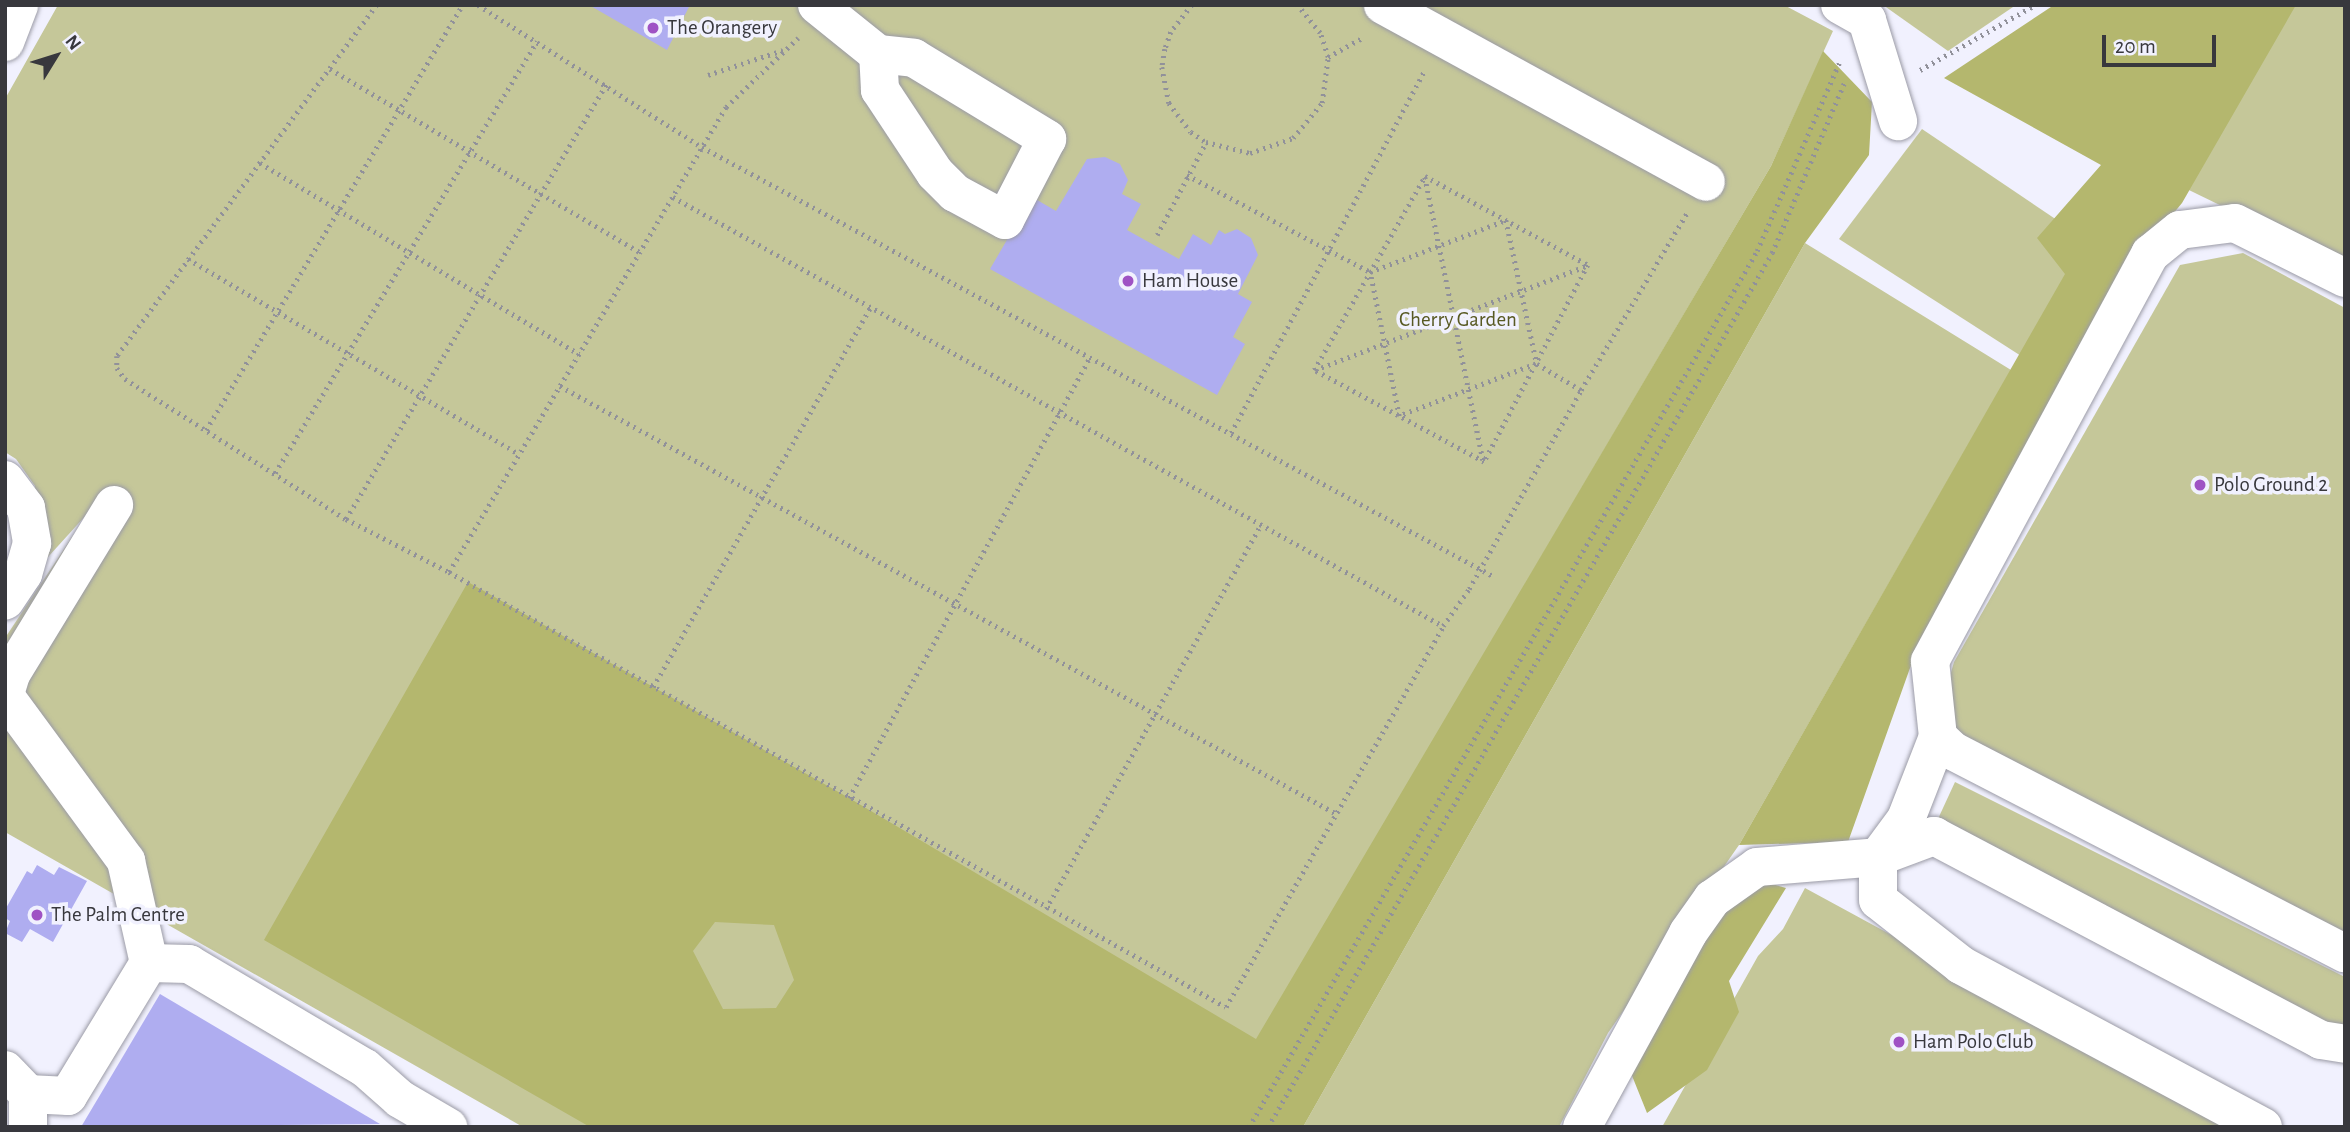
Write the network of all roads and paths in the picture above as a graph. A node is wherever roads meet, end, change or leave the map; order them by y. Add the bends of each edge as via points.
1 (19, 5) edge
2 (377, 5) edge
3 (462, 5) edge
4 (478, 5) edge
5 (1192, 5) edge
6 (1297, 5) edge
7 (1383, 5) edge
8 (1840, 5) edge
9 (2035, 5) edge
10 (820, 9) edge
11 (1443, 38) junction
12 (537, 41) junction
13 (5, 43) edge
14 (787, 48) junction
15 (878, 54) junction
16 (1838, 66) dead end
17 (330, 69) junction
18 (708, 75) dead end
19 (607, 83) junction
20 (1884, 83) junction
21 (398, 111) junction
22 (1898, 121) dead end
23 (1206, 142) junction
24 (702, 147) junction
25 (469, 154) junction
26 (260, 163) junction
27 (1187, 174) junction
28 (1425, 176) junction
29 (1706, 182) joint
30 (539, 196) junction
31 (673, 197) junction
32 (338, 210) junction
33 (1506, 220) junction
34 (1157, 235) dead end
35 (1439, 246) junction
36 (1329, 250) junction
37 (409, 252) junction
38 (640, 252) junction
39 (188, 259) junction
40 (1588, 265) junction
41 (1370, 272) junction
42 (2345, 278) edge
43 (1521, 291) junction
44 (480, 295) junction
45 (871, 307) junction
46 (276, 312) junction
47 (1453, 318) junction
48 (1384, 343) junction
49 (347, 354) junction
50 (579, 354) junction
51 (1090, 357) junction
52 (1537, 364) junction
53 (1314, 370) junction
54 (560, 386) junction
55 (1468, 390) junction
56 (1580, 390) junction
57 (419, 397) junction
58 (1058, 411) junction
59 (1399, 416) junction
60 (206, 430) junction
61 (1231, 433) junction
62 (520, 454) junction
63 (1484, 462) junction
64 (275, 473) junction
65 (5, 480) edge
66 (762, 497) junction
67 (114, 505) dead end
68 (346, 519) junction
69 (1261, 524) junction
70 (1480, 569) junction
71 (449, 572) junction
72 (1494, 576) dead end
73 (5, 601) edge
74 (953, 603) junction
75 (1443, 625) junction
76 (653, 687) junction
77 (5, 695) edge
78 (1154, 713) junction
79 (1938, 737) junction
80 (849, 798) junction
81 (1337, 814) junction
82 (1878, 857) junction
83 (1046, 909) junction
84 (2345, 953) edge
85 (149, 963) junction
86 (2345, 1044) edge
87 (20, 1097) edge
88 (448, 1127) edge
89 (1250, 1127) edge
90 (1268, 1127) edge
91 (1582, 1127) edge
92 (2263, 1127) edge

1 - 13 lane
2 - 17 path
3 - 21 path
4 - 12 path
5 - 23 path via 1171,32 1162,67 1169,103 1178,118
6 - 23 path via 1320,33 1328,57 1322,103 1310,122 1293,138 1261,151 1227,150
7 - 11 lane
8 - 20 lane via 1867,20
9 - 20 path via 1904,79
10 - 14 path
10 - 15 lane
11 - 29 lane
11 - 36 path
12 - 19 path
12 - 25 path
14 - 18 path
14 - 24 path via 726,107
15 - 15 lane via 914,58 1047,139 1006,220 955,193 934,173 880,90
16 - 89 path via 1757,251
17 - 21 path
17 - 26 path
19 - 24 path
19 - 30 path
20 - 22 lane
20 - 90 path via 1842,90 1772,253
21 - 25 path
21 - 32 path
23 - 27 path
24 - 31 path
24 - 51 path
25 - 30 path
25 - 37 path
26 - 32 path
26 - 39 path
27 - 34 path
27 - 36 path
28 - 33 path
28 - 35 path
28 - 41 path
29 - 56 path
30 - 38 path
30 - 44 path
31 - 38 path
31 - 45 path
32 - 37 path
32 - 46 path
33 - 35 path
33 - 40 path
33 - 43 path
35 - 41 path
35 - 47 path
36 - 41 path
36 - 61 path
37 - 44 path
37 - 49 path
38 - 50 path
39 - 46 path
39 - 60 path via 117,356 117,368 125,379
40 - 43 path
40 - 52 path
41 - 48 path
41 - 53 path
42 - 79 lane via 2235,223 2180,230 2150,254 1930,661
43 - 47 path
43 - 52 path
44 - 50 path
44 - 57 path
45 - 58 path
45 - 66 path
46 - 49 path
46 - 60 path
47 - 48 path
47 - 55 path
48 - 53 path
48 - 59 path
49 - 57 path
49 - 64 path
50 - 54 path
51 - 58 path
51 - 61 path
52 - 55 path
52 - 56 path
52 - 63 path
53 - 59 path
54 - 62 path
54 - 66 path
55 - 59 path
55 - 63 path
56 - 70 path
57 - 62 path
57 - 68 path
58 - 69 path
58 - 74 path
59 - 63 path
60 - 64 path
61 - 70 path
62 - 71 path
64 - 68 path
65 - 73 lane via 26,508 32,543 23,574
66 - 74 path
66 - 76 path
67 - 77 lane via 11,674
68 - 71 path
69 - 75 path
69 - 78 path
70 - 72 path
70 - 75 path
71 - 76 path
74 - 78 path
74 - 80 path
75 - 81 path
76 - 80 path
77 - 85 lane via 126,861
78 - 81 path
78 - 83 path
79 - 82 lane via 1906,819
79 - 84 lane via 1953,751
80 - 83 path
81 - 83 path via 1226,1007
82 - 86 lane via 1934,836 2321,1040
82 - 91 lane via 1757,867 1713,899 1688,933
82 - 92 lane via 1878,901 1961,965
85 - 87 lane via 68,1096
85 - 88 lane via 189,964 365,1068 400,1099

